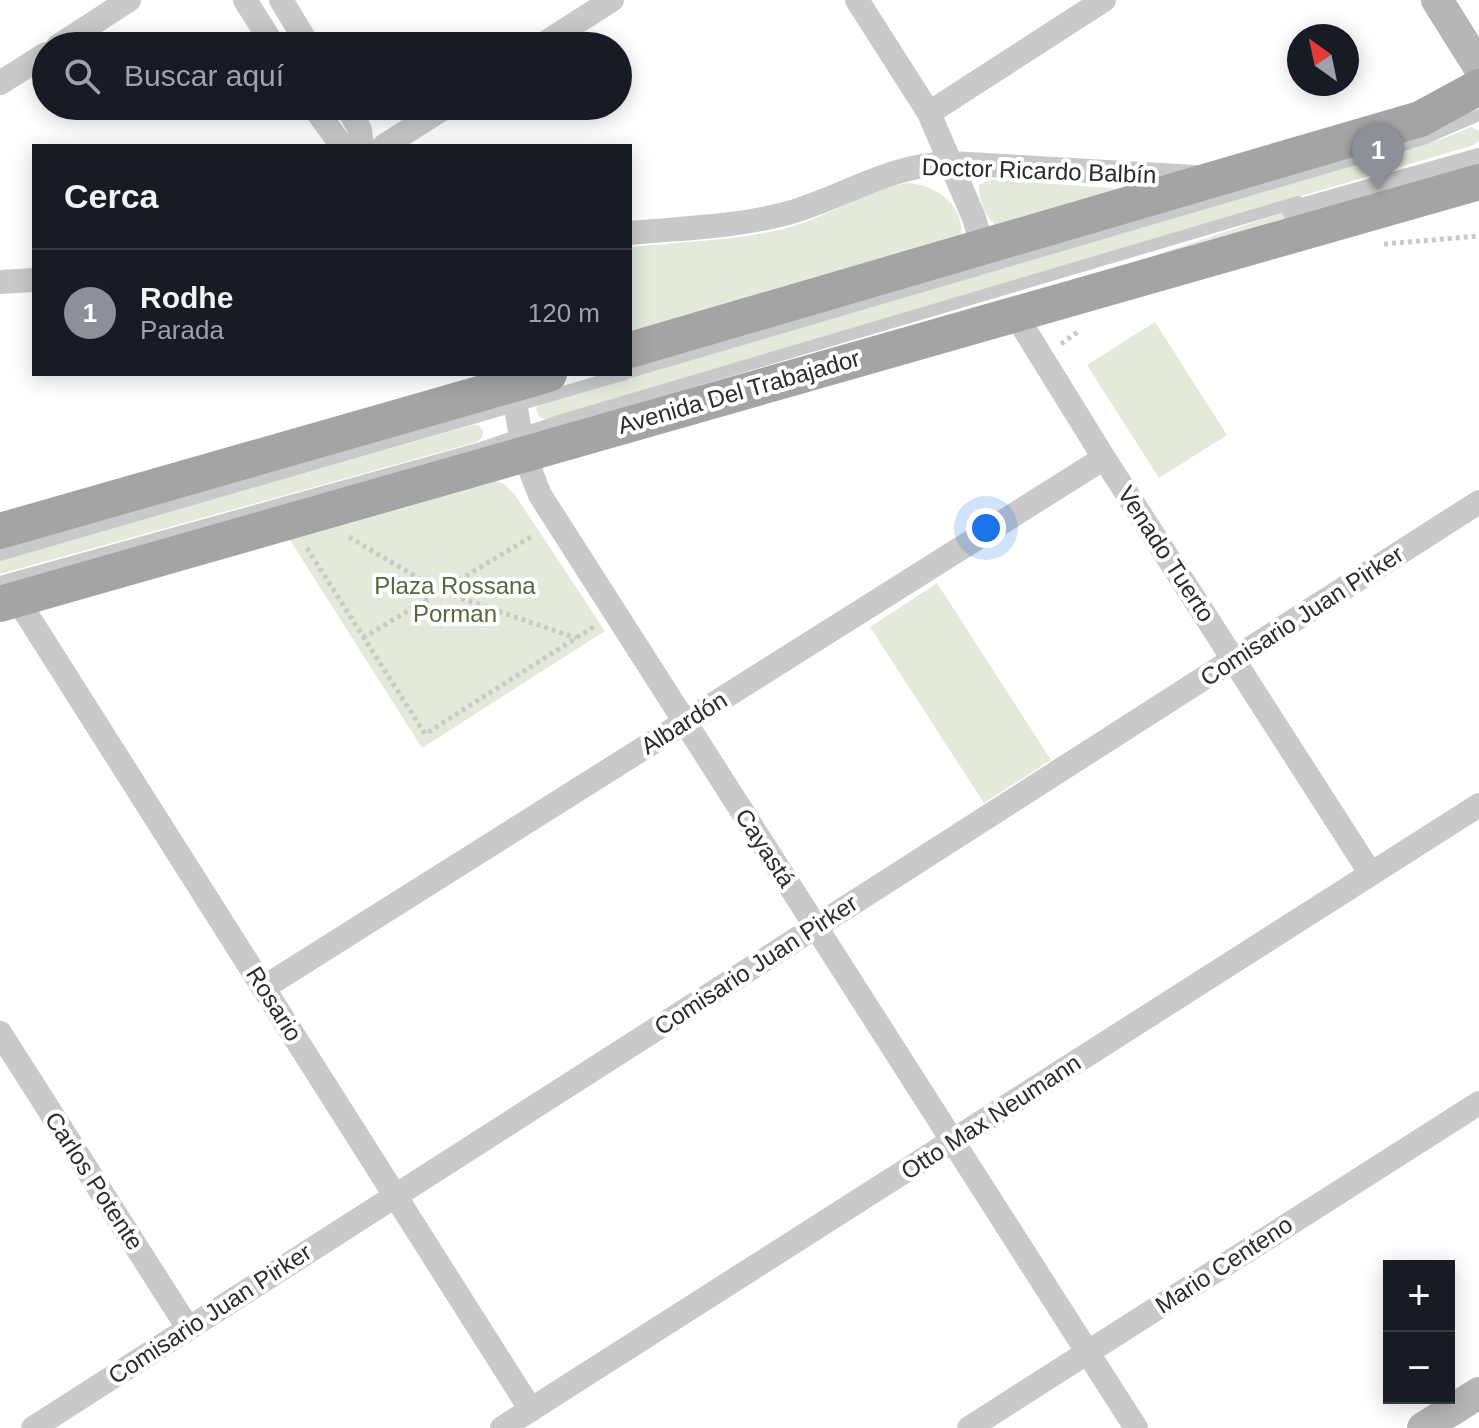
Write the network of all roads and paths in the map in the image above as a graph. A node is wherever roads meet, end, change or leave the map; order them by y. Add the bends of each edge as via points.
1 (129, 0) edge
2 (245, 0) edge
3 (281, 0) edge
4 (612, 0) edge
5 (857, 0) edge
6 (1104, 0) edge
7 (1437, 0) edge
8 (80, 32) edge
9 (265, 32) edge
10 (300, 32) edge
11 (562, 32) edge
12 (32, 63) edge
13 (1479, 67) edge
14 (0, 83) edge
15 (1479, 87) edge
16 (929, 113) junction
17 (1479, 115) edge
18 (323, 120) edge
19 (355, 120) edge
20 (425, 120) edge
21 (341, 144) edge
22 (362, 144) edge
23 (387, 144) edge
24 (1479, 150) edge
25 (1479, 157) edge
26 (951, 163) junction
27 (1479, 170) edge
28 (1218, 178) junction
29 (1479, 182) edge
30 (1479, 197) edge
31 (1407, 203) junction
32 (632, 233) edge
33 (983, 247) junction
34 (32, 280) edge
35 (0, 282) edge
36 (1015, 314) junction
37 (632, 349) edge
38 (632, 372) edge
39 (544, 376) edge
40 (604, 376) edge
41 (513, 388) edge
42 (522, 444) junction
43 (1104, 458) junction
44 (1479, 502) edge
45 (525, 522) dead end
46 (0, 531) edge
47 (534, 535) junction
48 (348, 536) dead end
49 (300, 537) dead end
50 (542, 548) dead end
51 (0, 555) edge
52 (440, 591) junction
53 (6, 595) edge
54 (586, 613) dead end
55 (595, 626) junction
56 (600, 634) dead end
57 (363, 638) junction
58 (576, 638) junction
59 (1234, 659) junction
60 (685, 722) junction
61 (1479, 805) edge
62 (1371, 874) junction
63 (816, 927) junction
64 (263, 988) junction
65 (0, 1033) edge
66 (1479, 1103) edge
67 (953, 1141) junction
68 (395, 1196) junction
69 (188, 1328) junction
70 (1088, 1352) junction
71 (1479, 1393) edge
72 (531, 1410) junction
73 (33, 1428) edge
74 (502, 1428) edge
75 (969, 1428) edge
76 (1136, 1428) edge
77 (1423, 1428) edge

1 - 8 street
2 - 9 street
3 - 10 street
4 - 11 street
5 - 16 street
6 - 16 street
7 - 13 main road
12 - 14 street
15 - 28 main road via 1420,119
16 - 26 street
17 - 38 lane via 1423,139
18 - 21 street
19 - 22 street
20 - 23 street
24 - 42 lane
25 - 27 street via 1291,210 1295,222
26 - 28 street, Doctor Ricardo Balbín
26 - 32 street, Doctor Ricardo Balbín via 892,171 765,218
26 - 33 street
28 - 33 main road
29 - 31 main road, Avenida Del Trabajador
30 - 31 street
31 - 36 main road, Avenida Del Trabajador
33 - 37 main road
34 - 35 street
36 - 42 main road, Avenida Del Trabajador
36 - 43 street, Venado Tuerto
39 - 41 main road
40 - 41 lane
41 - 42 street, Cayastá
41 - 46 main road
41 - 51 lane
42 - 53 main road, Avenida Del Trabajador
42 - 60 street, Cayastá via 540,495
43 - 59 street, Venado Tuerto
43 - 60 street, Albardón
44 - 59 street, Comisario Juan Pirker
45 - 47 path
47 - 50 path
47 - 52 path
48 - 52 path
49 - 57 path
52 - 57 path
52 - 58 path
53 - 64 street, Rosario
54 - 55 path
55 - 56 path
55 - 58 path
57 - 58 path via 425,734
59 - 62 street, Venado Tuerto
59 - 63 street, Comisario Juan Pirker
60 - 63 street, Cayastá
60 - 64 street, Albardón
61 - 62 street, Otto Max Neumann
62 - 67 street, Otto Max Neumann
63 - 67 street, Cayastá
63 - 68 street, Comisario Juan Pirker
64 - 68 street, Rosario
65 - 69 street, Carlos Potente
66 - 70 street, Mario Centeno
67 - 70 street, Cayastá
67 - 72 street, Otto Max Neumann
68 - 69 street, Comisario Juan Pirker
68 - 72 street, Rosario
69 - 73 street, Comisario Juan Pirker
70 - 75 street, Mario Centeno
70 - 76 street, Cayastá
71 - 77 main road
72 - 74 street, Otto Max Neumann

